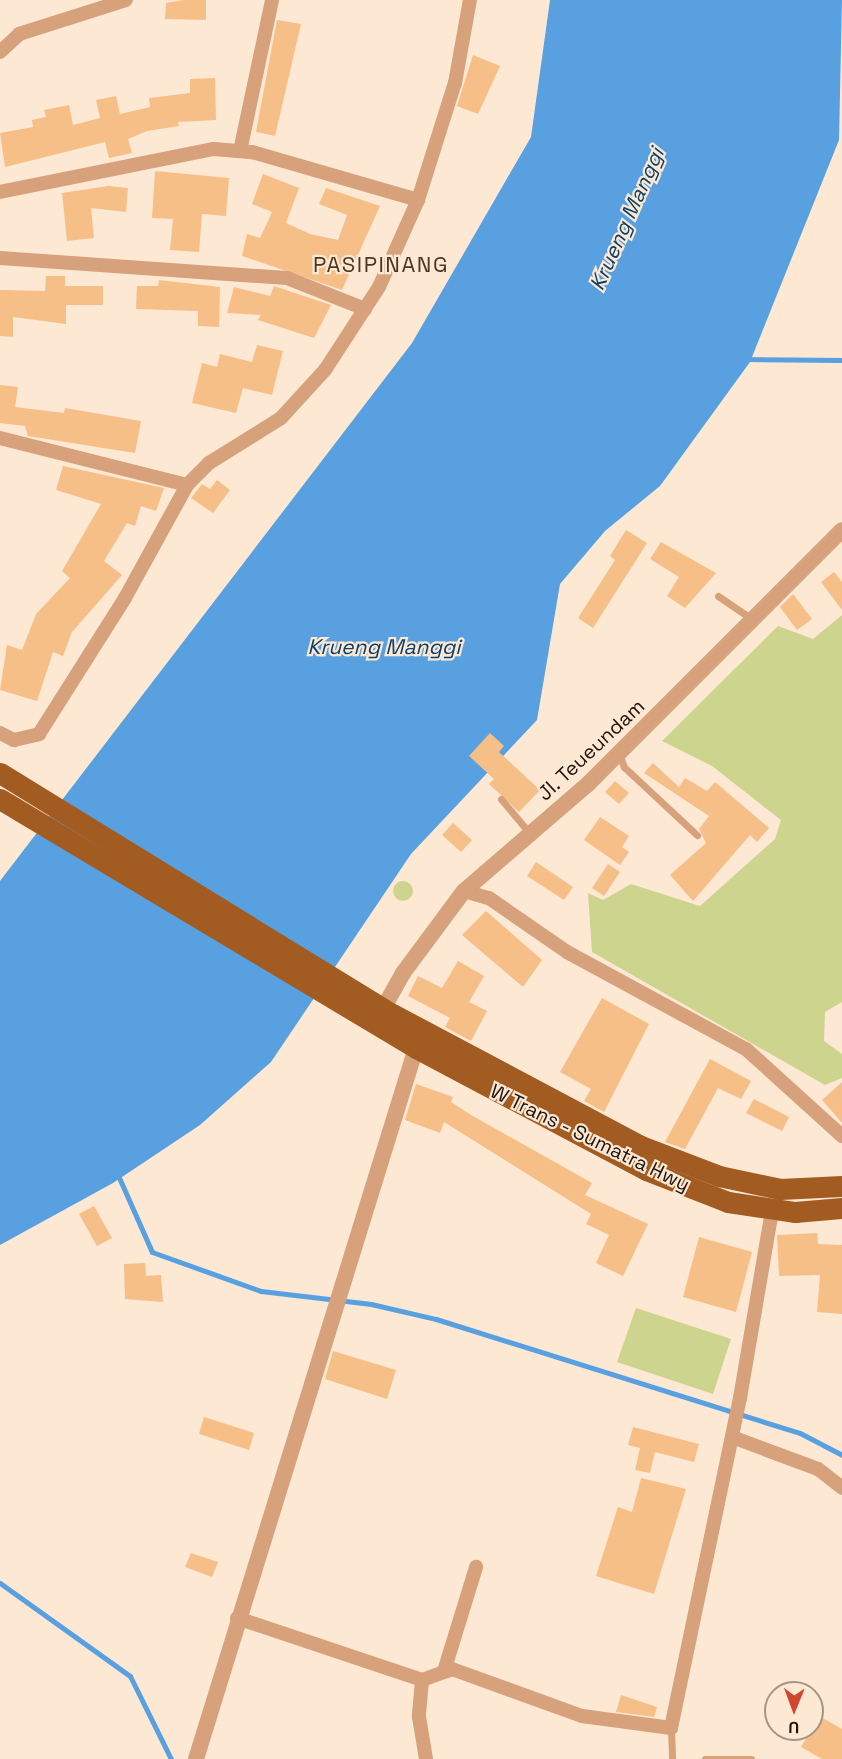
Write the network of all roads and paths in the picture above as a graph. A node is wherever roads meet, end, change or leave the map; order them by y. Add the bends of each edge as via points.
1 (126, 0) edge
2 (272, 0) edge
3 (470, 0) edge
4 (0, 52) edge
5 (240, 151) junction
6 (0, 192) edge
7 (418, 200) junction
8 (0, 258) edge
9 (365, 309) junction
10 (0, 438) edge
11 (187, 485) junction
12 (842, 530) edge
13 (718, 596) dead end
14 (752, 620) junction
15 (0, 733) edge
16 (621, 761) junction
17 (5, 776) edge
18 (501, 799) dead end
19 (3, 801) edge
20 (525, 835) junction
21 (697, 835) dead end
22 (464, 891) junction
23 (385, 1019) junction
24 (416, 1048) junction
25 (842, 1136) edge
26 (842, 1186) edge
27 (842, 1208) edge
28 (772, 1211) junction
29 (733, 1432) junction
30 (842, 1488) edge
31 (476, 1567) dead end
32 (237, 1618) junction
33 (445, 1668) junction
34 (422, 1680) junction
35 (671, 1728) junction
36 (196, 1759) edge
37 (426, 1759) edge
38 (672, 1759) edge
39 (705, 1759) edge
40 (751, 1759) edge

1 - 4 street via 20,34
2 - 5 street
3 - 7 street via 455,83
5 - 6 street via 189,150 40,188
5 - 7 street
7 - 9 street via 401,246
8 - 9 street via 287,279
9 - 11 street via 325,370 281,418 209,463
10 - 11 street
11 - 15 street via 39,734 15,740
12 - 14 street, JI. Teueundam
13 - 14 lane
14 - 16 street, JI. Teueundam
16 - 20 street, JI. Teueundam
16 - 21 lane
17 - 23 highway
18 - 20 lane via 518,818
19 - 23 highway
20 - 22 street, JI. Teueundam
22 - 23 street, JI. Teueundam
22 - 25 street via 489,898 577,957 746,1049
23 - 24 highway, W Trans - Sumatra Hwy
23 - 26 highway via 449,1040 683,1165 780,1189
24 - 28 highway, W Trans - Sumatra Hwy via 646,1170 728,1202
24 - 32 street
27 - 28 highway, W Trans - Sumatra Hwy
28 - 29 street
29 - 30 street via 809,1465
29 - 35 street
31 - 33 street
32 - 34 street
32 - 36 street
33 - 34 street
33 - 35 street via 582,1716
34 - 37 street via 419,1717
35 - 38 lane
39 - 40 lane

